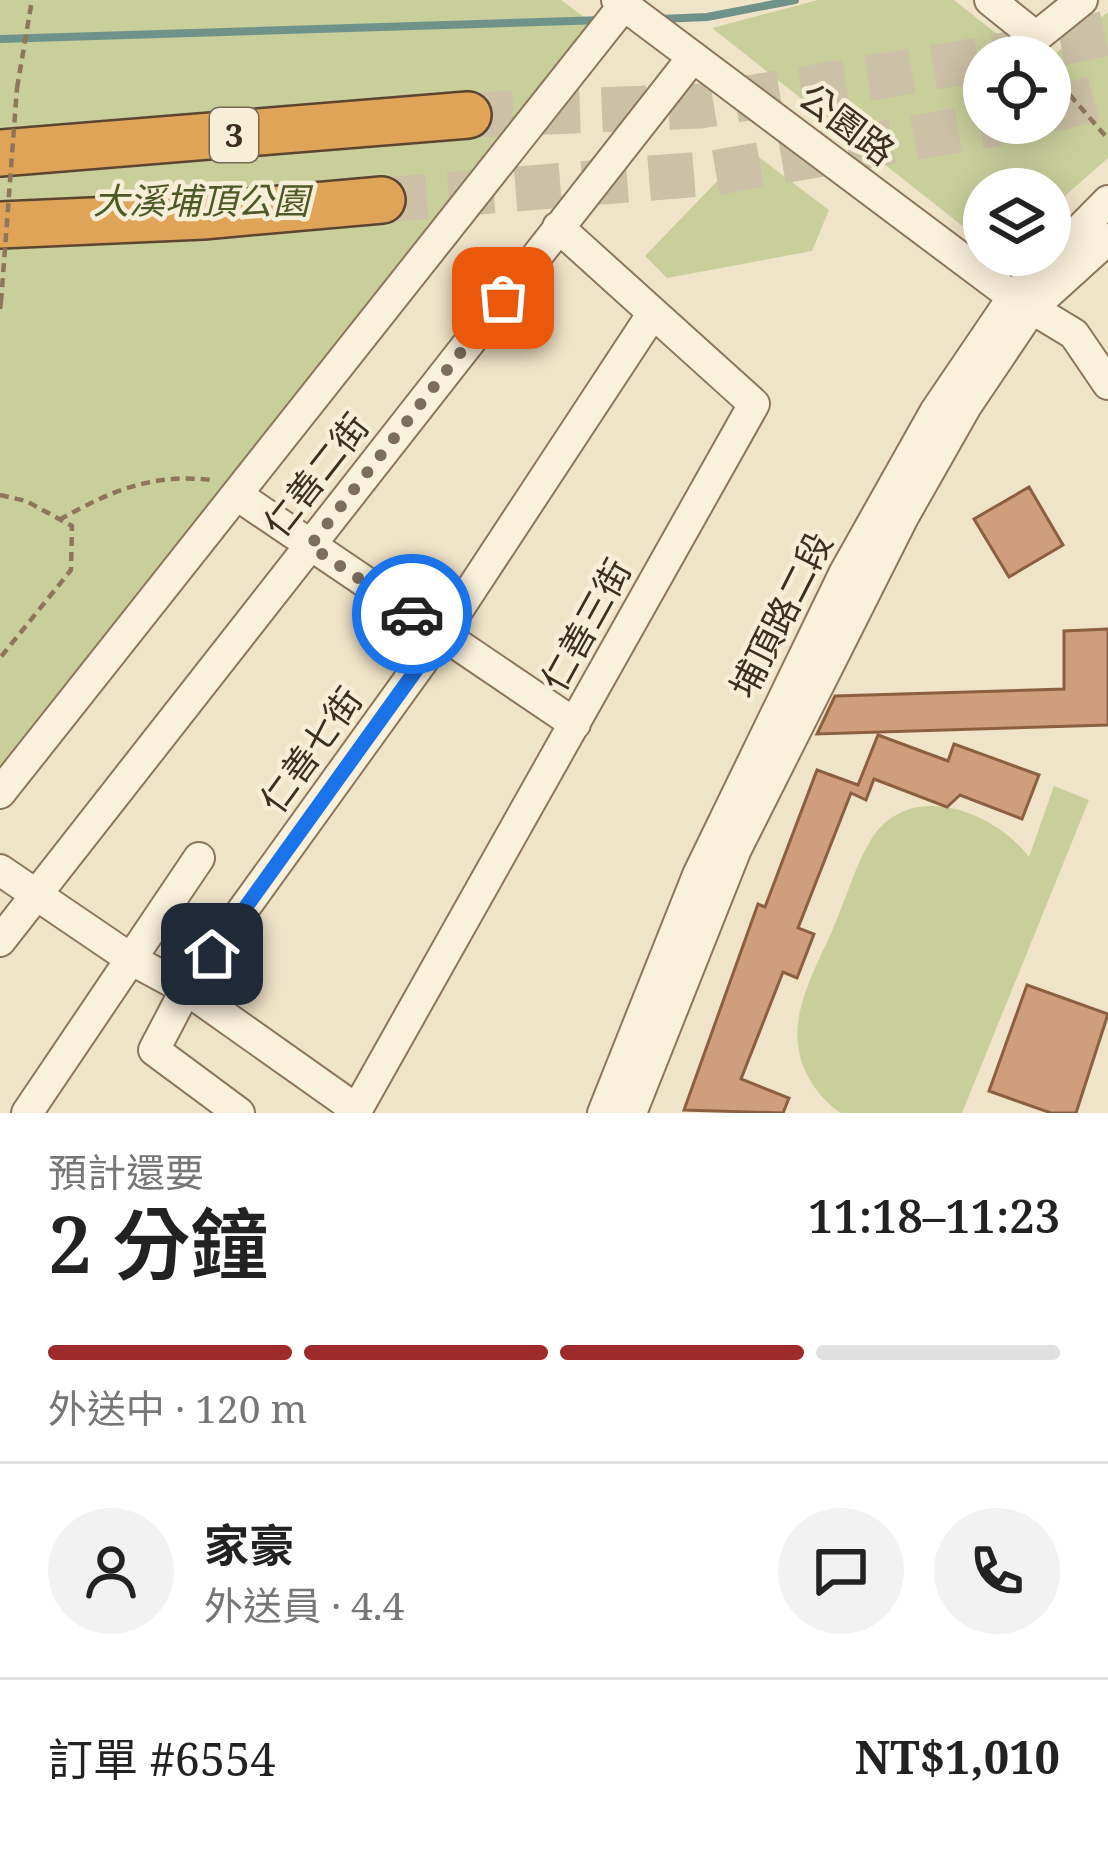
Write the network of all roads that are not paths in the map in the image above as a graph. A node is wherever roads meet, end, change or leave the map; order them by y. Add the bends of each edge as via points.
1 (990, 0) edge
2 (1082, 0) edge
3 (621, 3) edge
4 (693, 57) junction
5 (468, 115) tunnel mouth
6 (0, 153) edge
7 (382, 200) tunnel mouth
8 (1108, 201) edge
9 (0, 224) edge
10 (558, 227) junction
11 (1108, 239) edge
12 (1022, 303) junction
13 (653, 313) junction
14 (1108, 384) edge
15 (240, 497) junction
16 (310, 546) junction
17 (442, 634) junction
18 (575, 724) junction
19 (0, 793) edge
20 (199, 858) dead end
21 (0, 870) edge
22 (37, 896) junction
23 (0, 940) edge
24 (134, 962) junction
25 (187, 989) junction
26 (356, 1112) edge
27 (27, 1113) edge
28 (239, 1113) edge
29 (603, 1113) edge
30 (631, 1113) edge

1 - 2 street via 1036,37
3 - 4 street, 公園路
3 - 15 street
4 - 10 street, 仁善二街
4 - 12 street, 公園路
5 - 6 highway, 3
7 - 9 highway, 3
8 - 12 street, 埔頂路二段
10 - 13 street, 仁善三街
10 - 16 street, 仁善二街
11 - 12 street, 埔頂路二段
12 - 14 street, 公園路 via 1074,334
12 - 29 street, 埔頂路二段 via 934,412 778,704 698,875
12 - 30 street, 埔頂路二段 via 794,726
13 - 17 street, 仁善七街
13 - 18 street, 仁善三街 via 754,404
15 - 16 street
15 - 19 street
16 - 17 street
16 - 22 street, 仁善二街
17 - 18 street
17 - 25 street, 仁善七街
18 - 26 street, 仁善三街
20 - 24 street
21 - 22 street
22 - 23 street, 仁善二街
22 - 24 street
24 - 25 street
24 - 27 street
25 - 26 street
25 - 28 street, 仁善七街 via 154,1050

